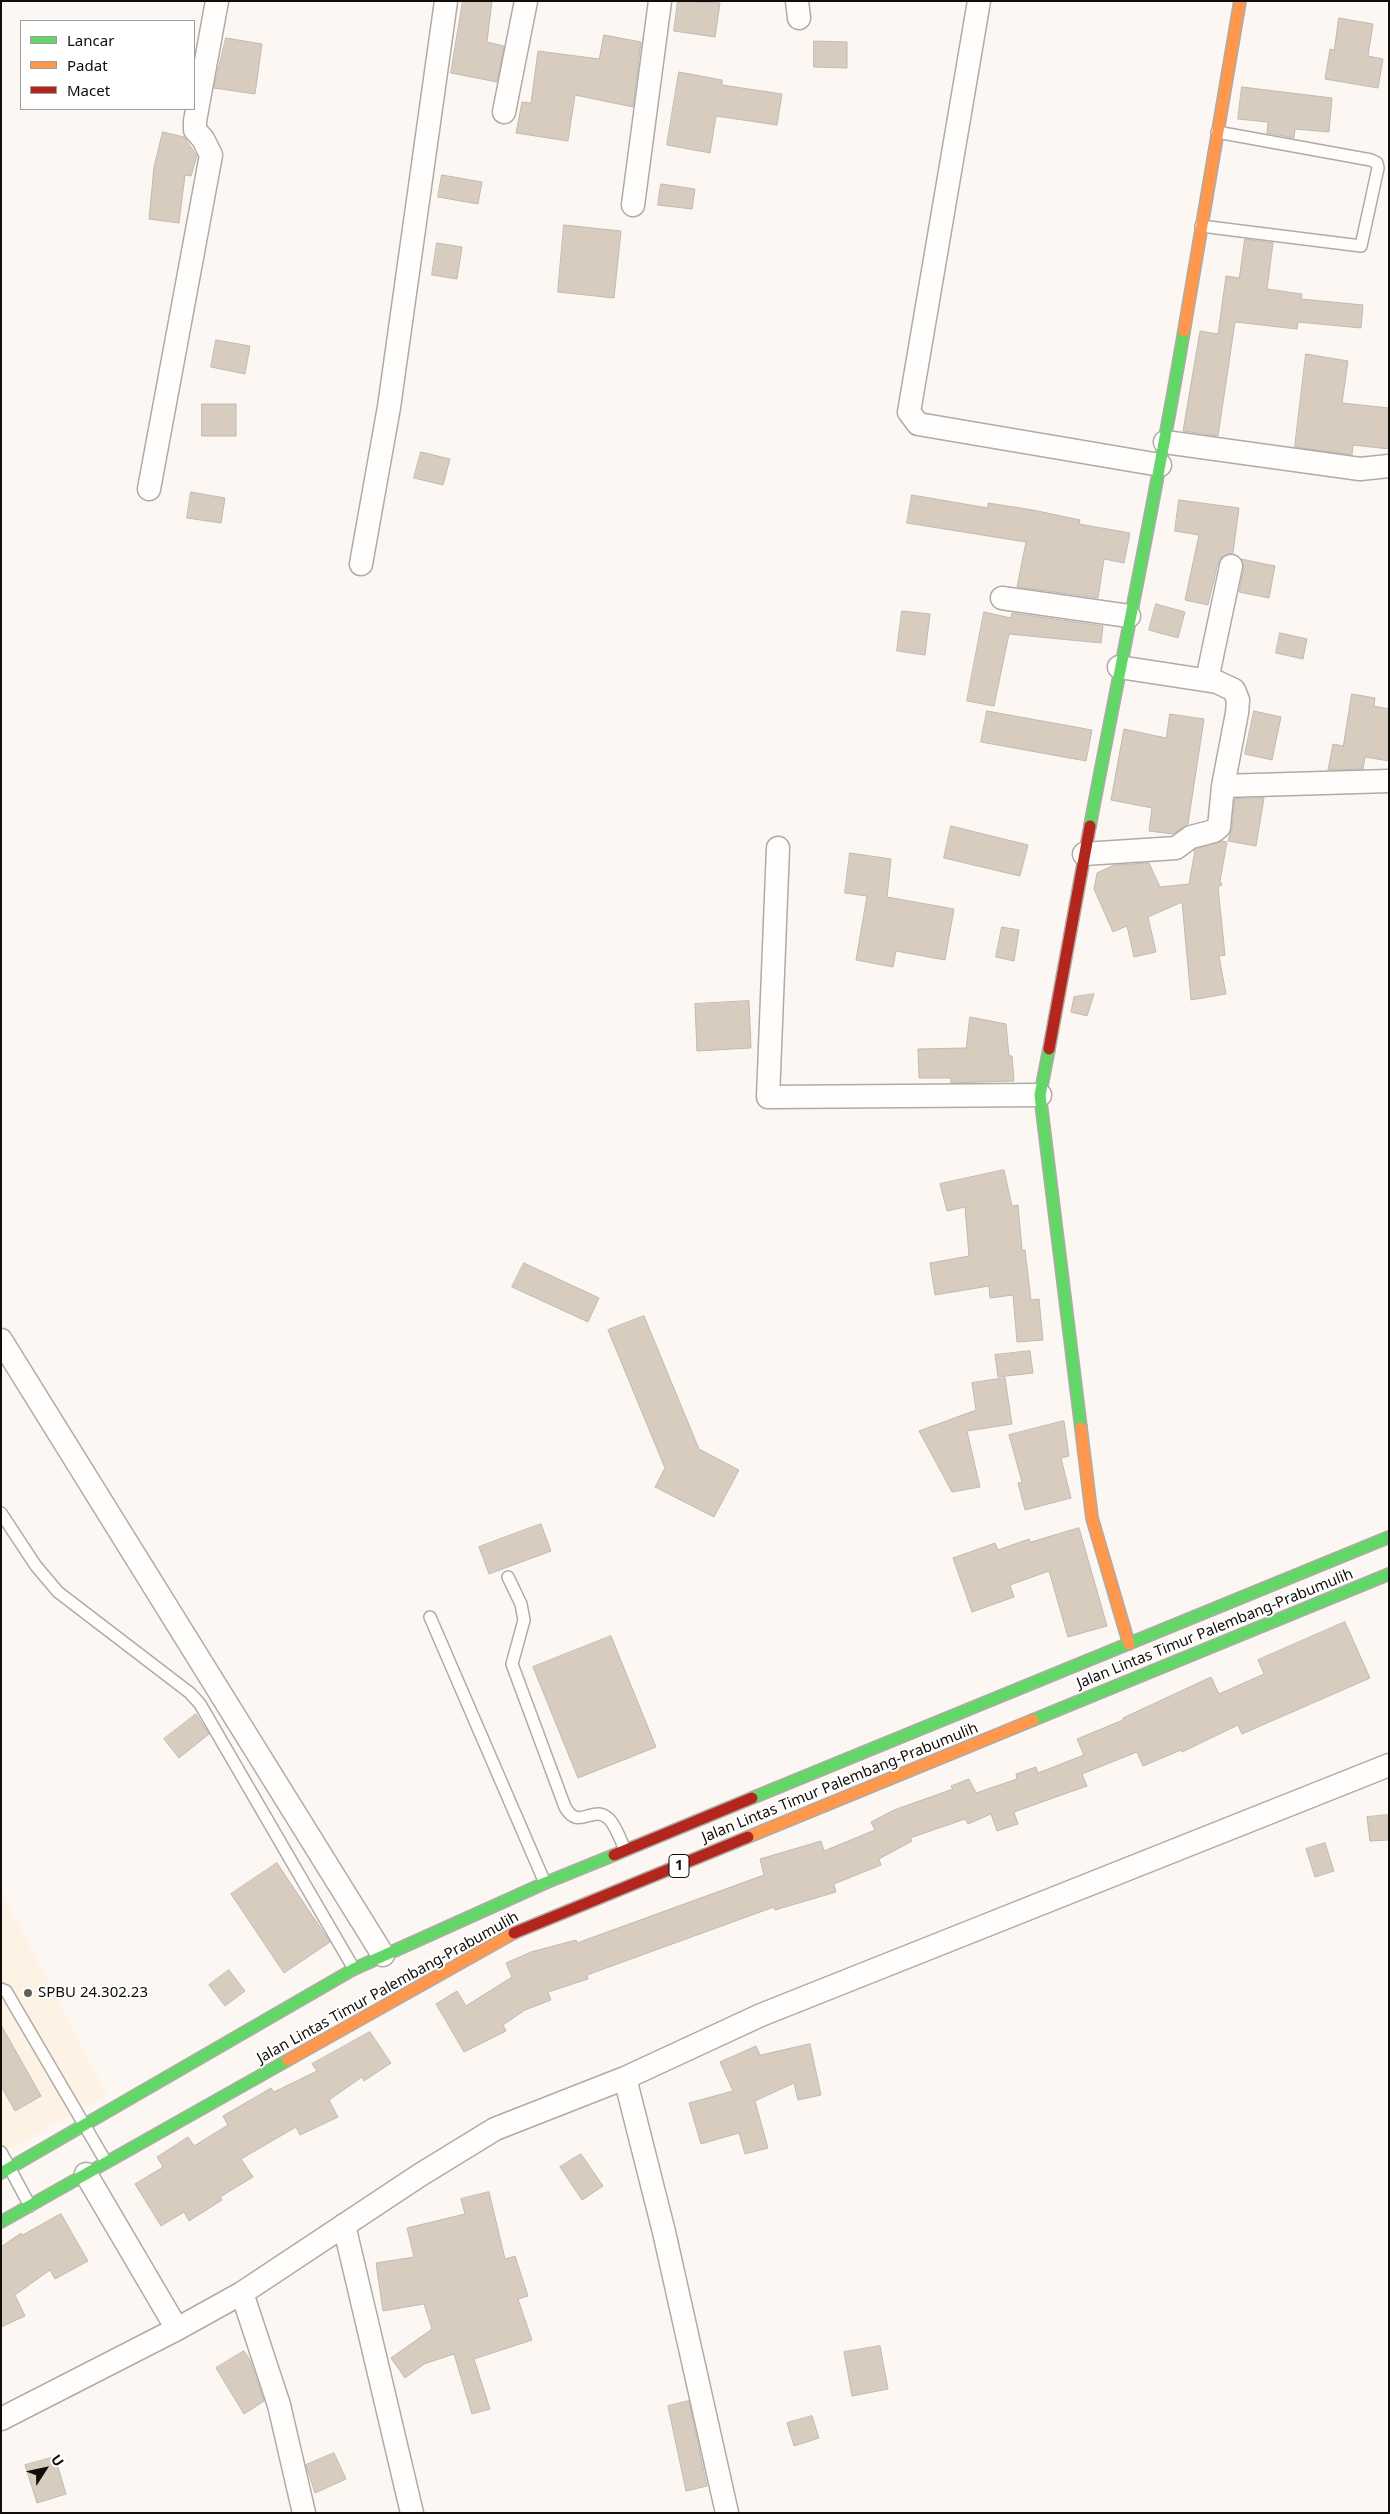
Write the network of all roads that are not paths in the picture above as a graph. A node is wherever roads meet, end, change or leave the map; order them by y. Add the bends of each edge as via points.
1 (217, 1) edge
2 (446, 1) edge
3 (526, 1) edge
4 (660, 1) edge
5 (979, 1) edge
6 (1240, 1) edge
7 (504, 112) dead end
8 (1217, 132) junction
9 (634, 205) dead end
10 (1201, 226) junction
11 (1165, 442) junction
12 (1160, 465) junction
13 (1389, 466) edge
14 (149, 489) dead end
15 (361, 564) dead end
16 (1231, 566) dead end
17 (1002, 598) dead end
18 (1129, 616) junction
19 (1119, 667) junction
20 (1207, 680) junction
21 (1389, 782) edge
22 (1223, 786) junction
23 (778, 848) dead end
24 (1084, 854) junction
25 (1040, 1095) junction
26 (1, 1340) edge
27 (1, 1513) edge
28 (1389, 1537) edge
29 (1389, 1574) edge
30 (508, 1578) dead end
31 (430, 1617) dead end
32 (1129, 1644) junction
33 (1389, 1765) edge
34 (625, 1850) junction
35 (545, 1883) junction
36 (383, 1955) junction
37 (354, 1968) junction
38 (1, 1989) edge
39 (625, 2078) junction
40 (84, 2126) junction
41 (1, 2152) edge
42 (107, 2163) junction
43 (6, 2171) edge
44 (86, 2174) junction
45 (30, 2206) junction
46 (1, 2222) edge
47 (344, 2225) junction
48 (242, 2293) junction
49 (177, 2330) junction
50 (1, 2419) edge
51 (304, 2513) edge
52 (412, 2513) edge
53 (727, 2513) edge

1 - 14 street via 195,121 195,130 211,155
2 - 15 street via 389,408
3 - 7 street
4 - 9 street
5 - 12 street via 909,412 918,424
6 - 8 main road
8 - 10 main road
8 - 10 lane via 1371,160 1377,163 1378,168 1361,246
10 - 11 main road
11 - 12 main road
11 - 13 street via 1360,469
12 - 18 main road
16 - 20 street
17 - 18 street
18 - 19 main road
19 - 20 street
19 - 24 main road
20 - 22 street via 1234,690 1238,700
21 - 22 street
22 - 24 street via 1219,827 1214,831 1198,834 1170,850 1154,848
23 - 25 street via 768,1097
24 - 25 main road
25 - 32 main road via 1092,1518
26 - 36 street
27 - 37 lane via 36,1566 58,1592 190,1692 200,1704
28 - 32 main road, Jalan Lintas Timur Palembang-Prabumulih / 1
29 - 42 main road, Jalan Lintas Timur Palembang-Prabumulih / 1 via 510,1935
30 - 34 lane via 521,1604 524,1620 512,1664 566,1807 570,1816 576,1818 603,1814 610,1820
31 - 35 lane
32 - 34 main road, Jalan Lintas Timur Palembang-Prabumulih / 1
33 - 39 street via 761,2015
34 - 35 main road, Jalan Lintas Timur Palembang-Prabumulih / 1
35 - 36 main road, Jalan Lintas Timur Palembang-Prabumulih / 1
36 - 37 main road, Jalan Lintas Timur Palembang-Prabumulih / 1
37 - 40 main road, Jalan Lintas Timur Palembang-Prabumulih / 1
38 - 40 lane via 6,1991
39 - 47 street via 495,2129
39 - 53 street via 664,2232
40 - 42 lane
40 - 43 main road, Jalan Lintas Timur Palembang-Prabumulih / 1
41 - 43 lane
42 - 44 main road, Jalan Lintas Timur Palembang-Prabumulih / 1
43 - 45 lane
44 - 45 main road, Jalan Lintas Timur Palembang-Prabumulih / 1
44 - 49 street
45 - 46 main road, Jalan Lintas Timur Palembang-Prabumulih / 1
47 - 48 street
47 - 52 street
48 - 49 street
48 - 51 street via 279,2405
49 - 50 street

